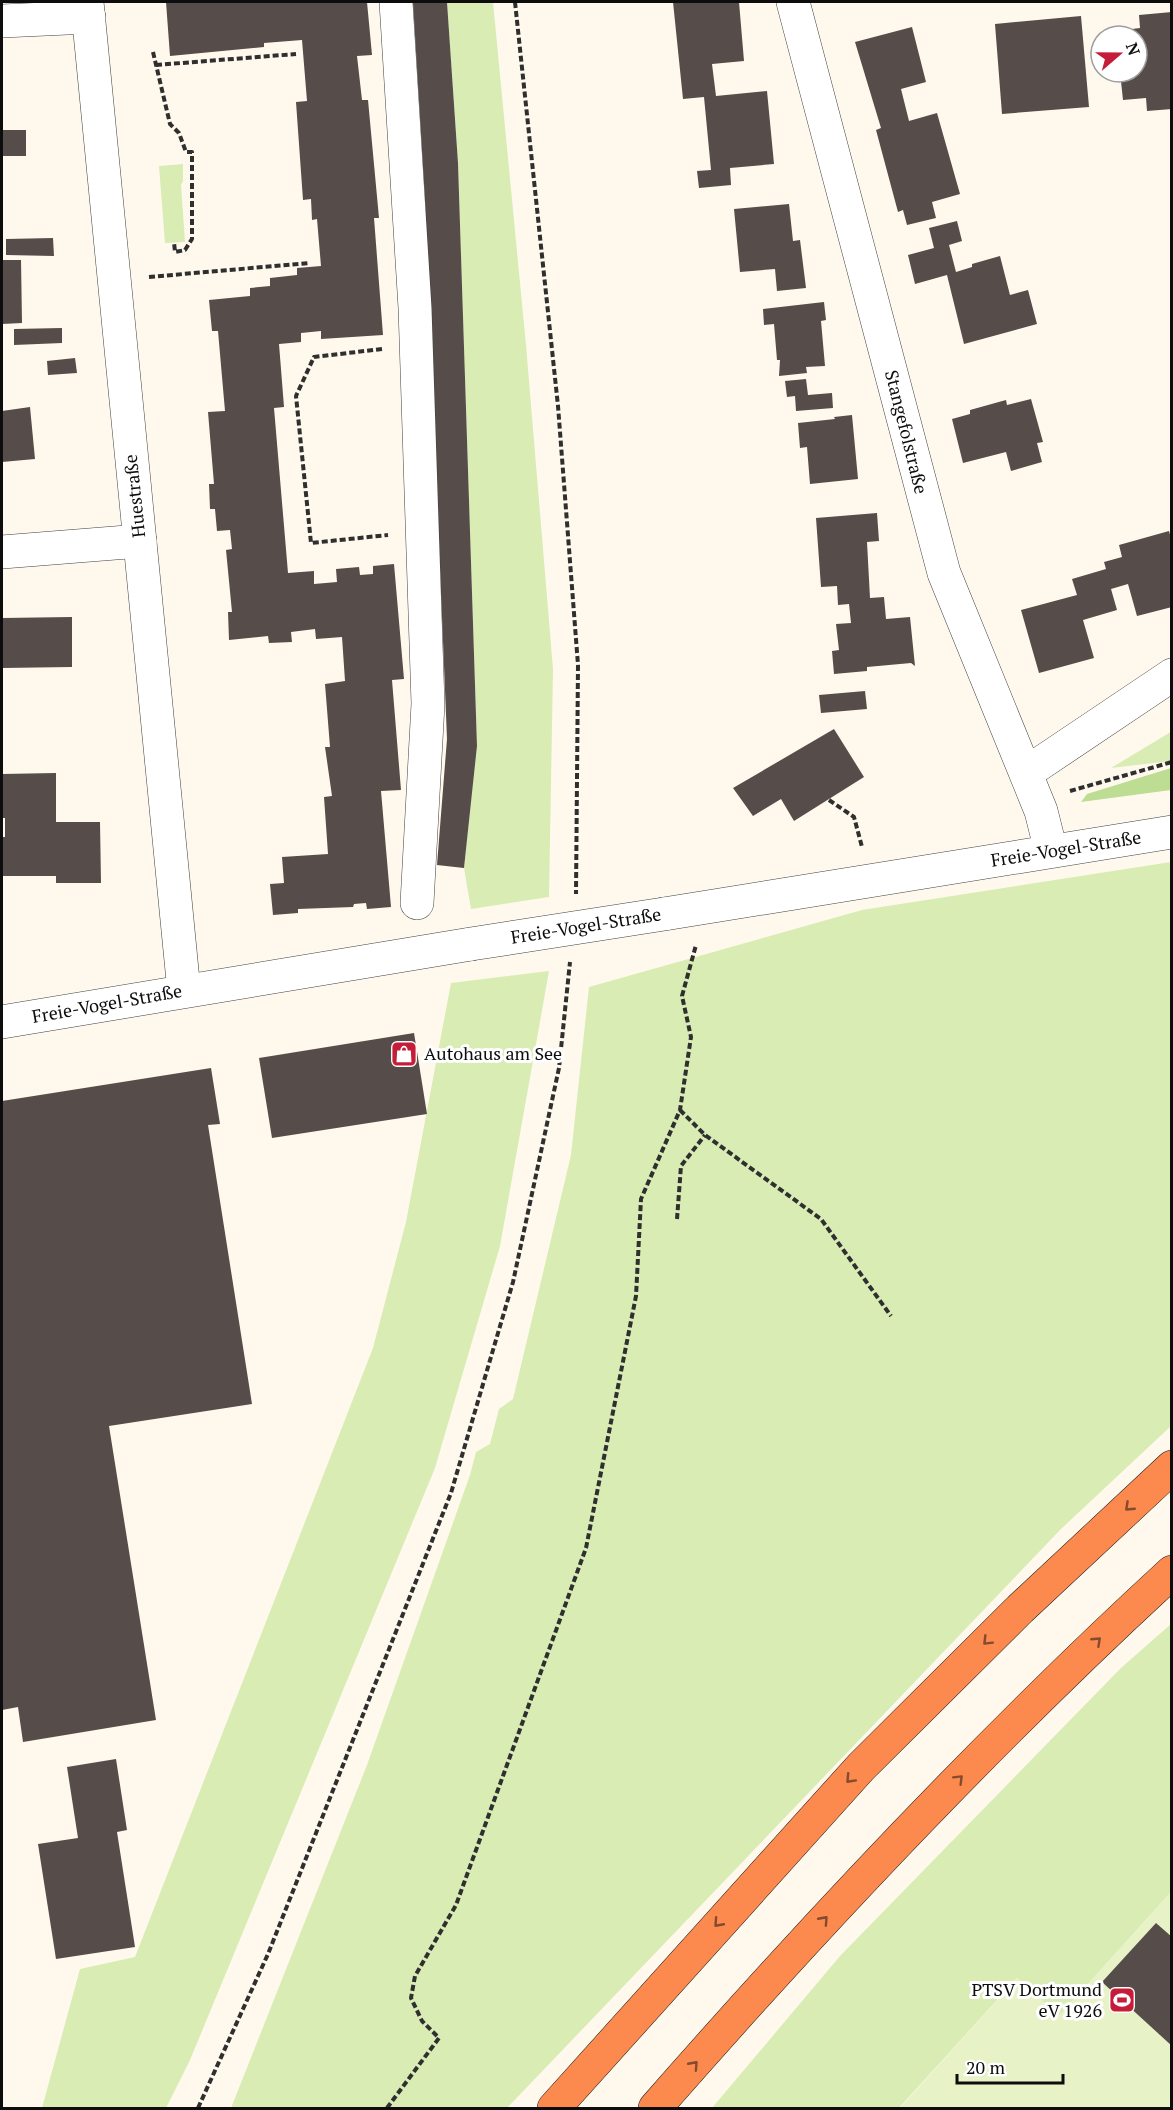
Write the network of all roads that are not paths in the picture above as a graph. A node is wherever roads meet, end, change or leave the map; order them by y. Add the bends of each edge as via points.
1 (396, 2) edge
2 (793, 2) edge
3 (88, 9) edge
4 (2, 21) edge
5 (140, 541) junction
6 (2, 552) edge
7 (1172, 675) edge
8 (1026, 773) junction
9 (1172, 832) edge
10 (1051, 851) junction
11 (417, 903) dead end
12 (184, 991) junction
13 (2, 1022) edge
14 (1172, 1467) edge
15 (1172, 1572) edge
16 (554, 2109) edge
17 (655, 2109) edge

1 - 11 street via 416,346 428,704
2 - 8 street, Stangefolstraße via 944,573
3 - 4 street
3 - 5 street, Huestraße
5 - 6 street
5 - 12 street, Huestraße
7 - 8 street
8 - 10 street, Stangefolstraße
9 - 10 street, Freie-Vogel-Straße
10 - 12 street, Freie-Vogel-Straße, bridge
12 - 13 street, Freie-Vogel-Straße
14 -> 16 highway via 1020,1609 861,1767
17 -> 15 highway via 830,1913 935,1803 1081,1655

